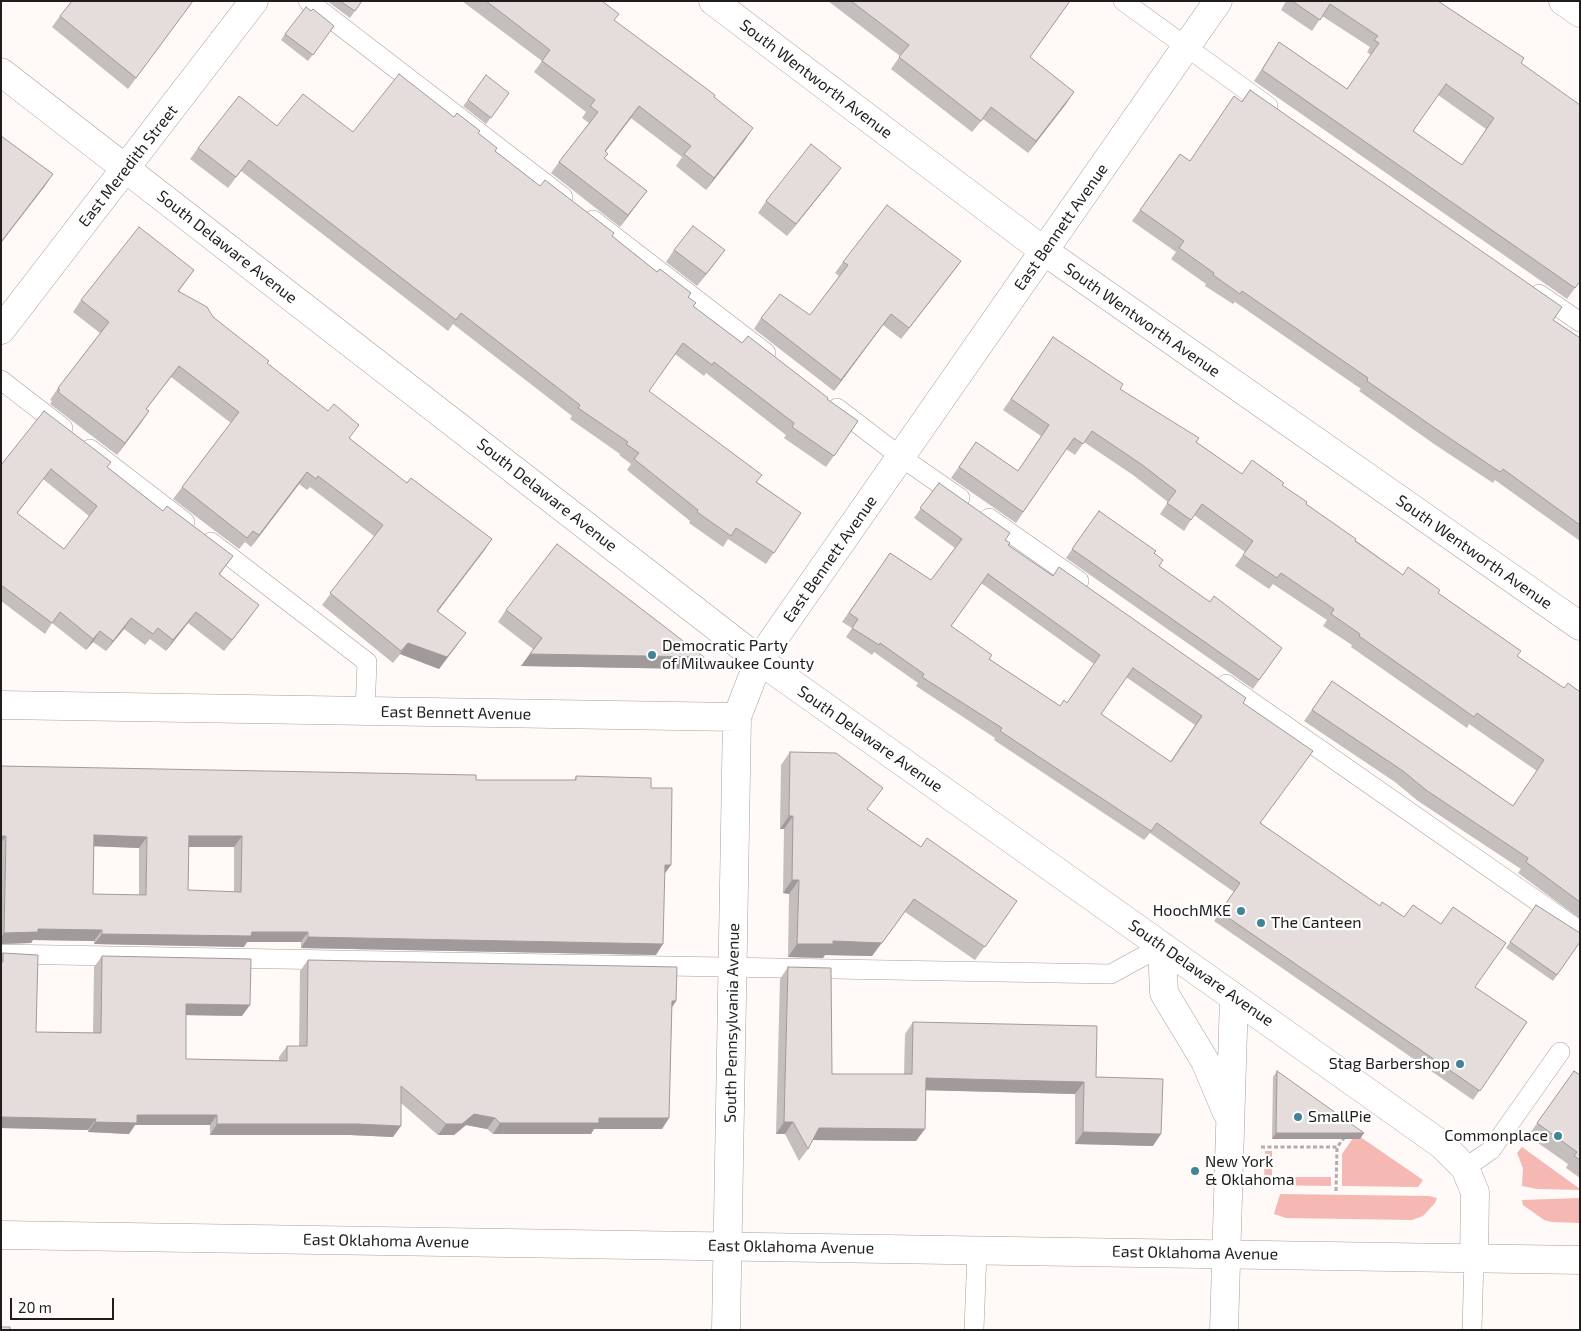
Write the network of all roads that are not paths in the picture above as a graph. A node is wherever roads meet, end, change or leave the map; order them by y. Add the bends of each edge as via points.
1 (254, 1) edge
2 (308, 1) edge
3 (712, 1) edge
4 (1123, 1) edge
5 (1218, 1) edge
6 (1563, 1) edge
7 (1580, 13) edge
8 (1186, 48) junction
9 (1, 72) edge
10 (1286, 118) edge
11 (126, 168) junction
12 (1044, 251) junction
13 (1523, 283) edge
14 (1580, 322) edge
15 (1, 330) edge
16 (778, 363) edge
17 (1, 380) edge
18 (825, 399) edge
19 (901, 457) junction
20 (1092, 591) edge
21 (1580, 626) edge
22 (759, 660) junction
23 (1214, 676) edge
24 (2, 705) edge
25 (366, 712) junction
26 (737, 717) junction
27 (1580, 931) edge
28 (1162, 946) junction
29 (1, 954) edge
30 (733, 967) junction
31 (1234, 997) junction
32 (1560, 1052) dead end
33 (1229, 1117) junction
34 (1465, 1168) junction
35 (1, 1236) edge
36 (728, 1247) junction
37 (977, 1250) junction
38 (1226, 1254) junction
39 (1474, 1258) junction
40 (1580, 1260) edge
41 (726, 1330) edge
42 (974, 1330) edge
43 (1224, 1330) edge
44 (1472, 1330) edge

1 - 11 street, East Meredith Street
2 - 16 lane
3 - 12 street, South Wentworth Avenue
4 - 8 lane
5 - 8 street, East Bennett Avenue
6 - 7 street
8 - 10 lane
8 - 12 street, East Bennett Avenue
9 - 11 street, South Delaware Avenue
11 - 15 street, East Meredith Street
11 - 22 street, South Delaware Avenue
12 - 19 street, East Bennett Avenue
12 - 21 street, South Wentworth Avenue
13 - 14 lane
17 - 25 lane via 367,662
18 - 19 lane
19 - 20 lane
19 - 22 street, East Bennett Avenue
22 - 26 street, East Bennett Avenue
22 - 28 street, South Delaware Avenue
23 - 27 lane
24 - 25 street, East Bennett Avenue
25 - 26 street, East Bennett Avenue
26 - 30 street, South Pennsylvania Avenue
28 - 30 lane via 1112,974
28 - 31 street, South Delaware Avenue
28 - 33 street via 1164,993 1205,1061
29 - 30 lane
30 - 36 street, South Pennsylvania Avenue
31 - 33 street
31 - 34 street, South Delaware Avenue via 1442,1145
32 - 34 lane via 1491,1150
33 - 38 street
34 - 39 street, South Delaware Avenue via 1475,1192
35 - 36 street, East Oklahoma Avenue
36 - 37 street, East Oklahoma Avenue
36 - 41 street, South Pennsylvania Avenue
37 - 38 street, East Oklahoma Avenue
37 - 42 lane
38 - 39 street, East Oklahoma Avenue
38 - 43 street
39 - 40 street, East Oklahoma Avenue
39 - 44 lane

